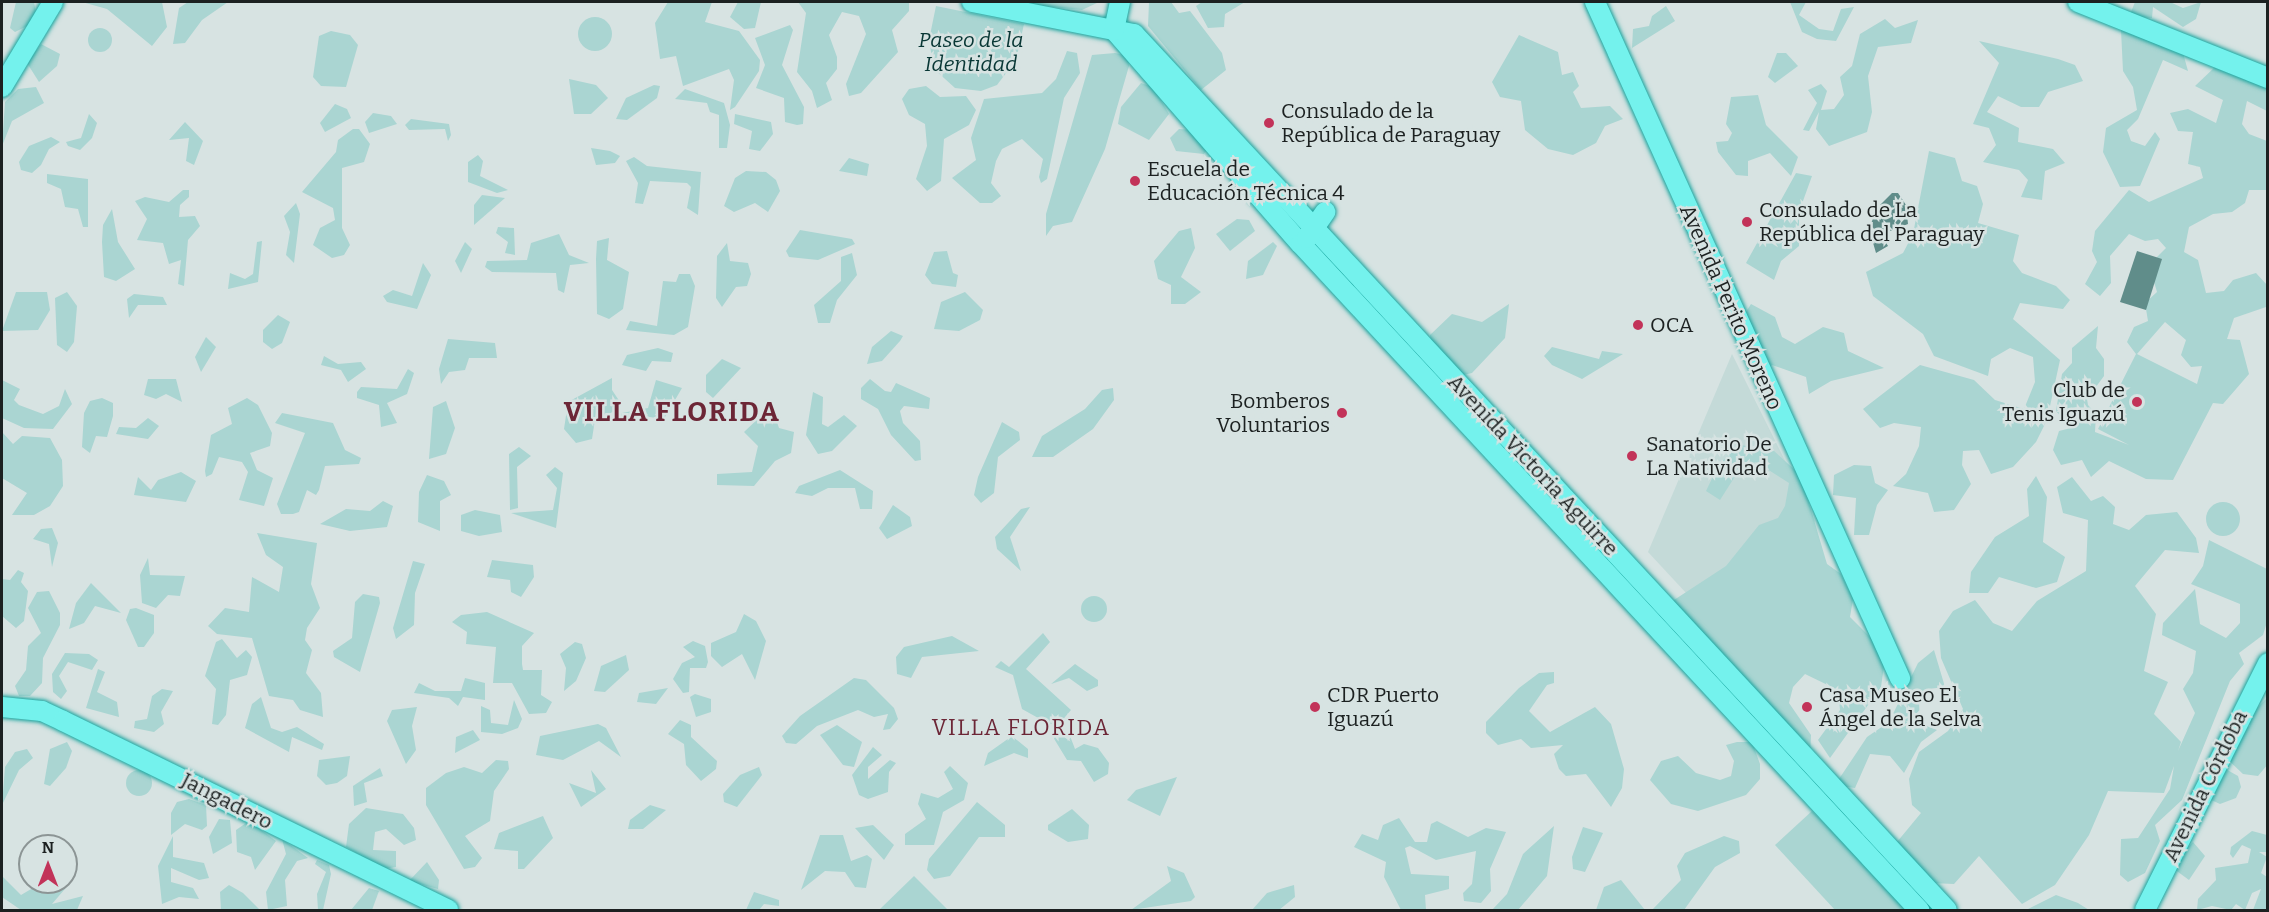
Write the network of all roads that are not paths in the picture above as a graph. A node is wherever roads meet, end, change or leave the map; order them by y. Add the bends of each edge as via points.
1 (53, 2) edge
2 (972, 2) edge
3 (1120, 2) edge
4 (1595, 2) edge
5 (2078, 2) edge
6 (1114, 30) junction
7 (2268, 78) edge
8 (2, 87) edge
9 (1325, 212) dead end
10 (1314, 230) junction
11 (1301, 244) junction
12 (2268, 663) edge
13 (1900, 678) dead end
14 (2, 707) edge
15 (448, 910) edge
16 (1919, 910) edge
17 (1947, 910) edge
18 (2145, 910) edge

1 - 8 main road
2 - 6 main road
3 - 6 main road
4 - 13 main road, Avenida Perito Moreno
5 - 7 main road
6 - 10 main road, Avenida Victoria Aguirre via 1134,34
6 - 11 main road, Avenida Victoria Aguirre
9 - 10 main road
10 - 11 main road
10 - 17 main road, Avenida Victoria Aguirre
11 - 16 main road, Avenida Victoria Aguirre
12 - 18 main road, Avenida Córdoba
14 - 15 main road, Jangadero via 42,711

